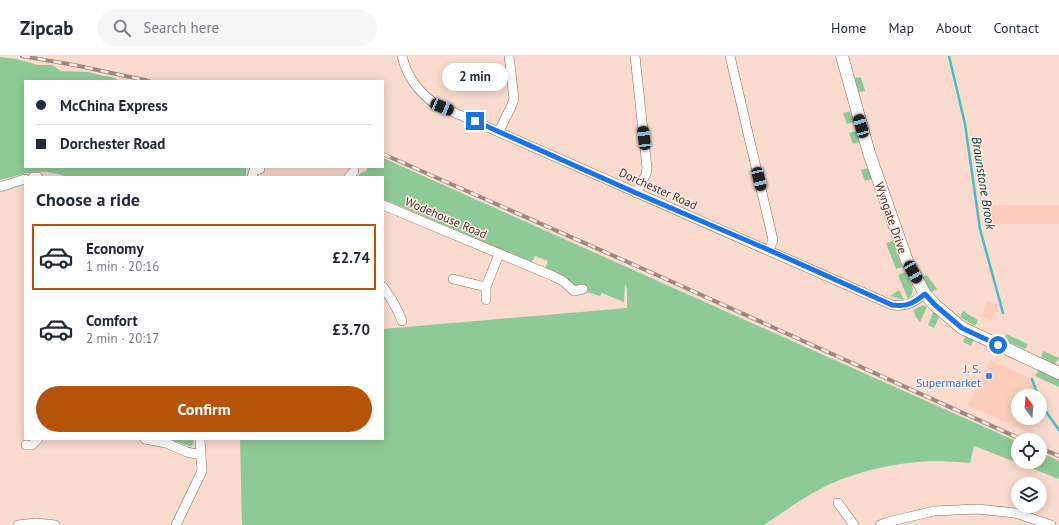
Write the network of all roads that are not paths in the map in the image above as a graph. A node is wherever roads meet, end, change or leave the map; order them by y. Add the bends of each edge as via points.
1 (402, 56) edge
2 (509, 56) edge
3 (635, 56) edge
4 (730, 56) edge
5 (842, 56) edge
6 (499, 131) junction
7 (24, 179) edge
8 (0, 187) edge
9 (636, 193) junction
10 (384, 204) edge
11 (769, 250) junction
12 (499, 254) junction
13 (453, 279) dead end
14 (486, 287) junction
15 (384, 288) edge
16 (583, 289) dead end
17 (574, 291) junction
18 (925, 294) junction
19 (486, 300) dead end
20 (571, 300) dead end
21 (403, 315) dead end
22 (1059, 373) edge
23 (37, 440) edge
24 (150, 440) edge
25 (200, 440) edge
26 (26, 445) dead end
27 (201, 455) junction
28 (838, 503) dead end
29 (18, 525) edge
30 (55, 525) edge
31 (176, 525) edge
32 (854, 525) edge
33 (880, 525) edge
34 (1051, 525) edge

1 - 6 street, Dorchester Road via 411,80 424,96 435,104
2 - 6 street via 514,99
3 - 9 street via 647,168
4 - 11 street via 773,240
5 - 18 street, Wyngate Drive via 869,153 907,261
6 - 9 street, Dorchester Road
7 - 8 street
9 - 11 street, Dorchester Road
10 - 12 street, Wodehouse Road
11 - 18 street, Dorchester Road via 892,305 909,305
12 - 14 street
12 - 17 street, Wodehouse Road via 563,281
13 - 14 street
14 - 19 street
15 - 21 street
16 - 17 street
17 - 20 street
18 - 22 street, Wyngate Drive via 962,328
23 - 26 street via 32,445
24 - 27 street
25 - 27 street
27 - 31 street via 202,471
28 - 32 street
29 - 30 street
33 - 34 street via 934,511 977,509 1015,513

